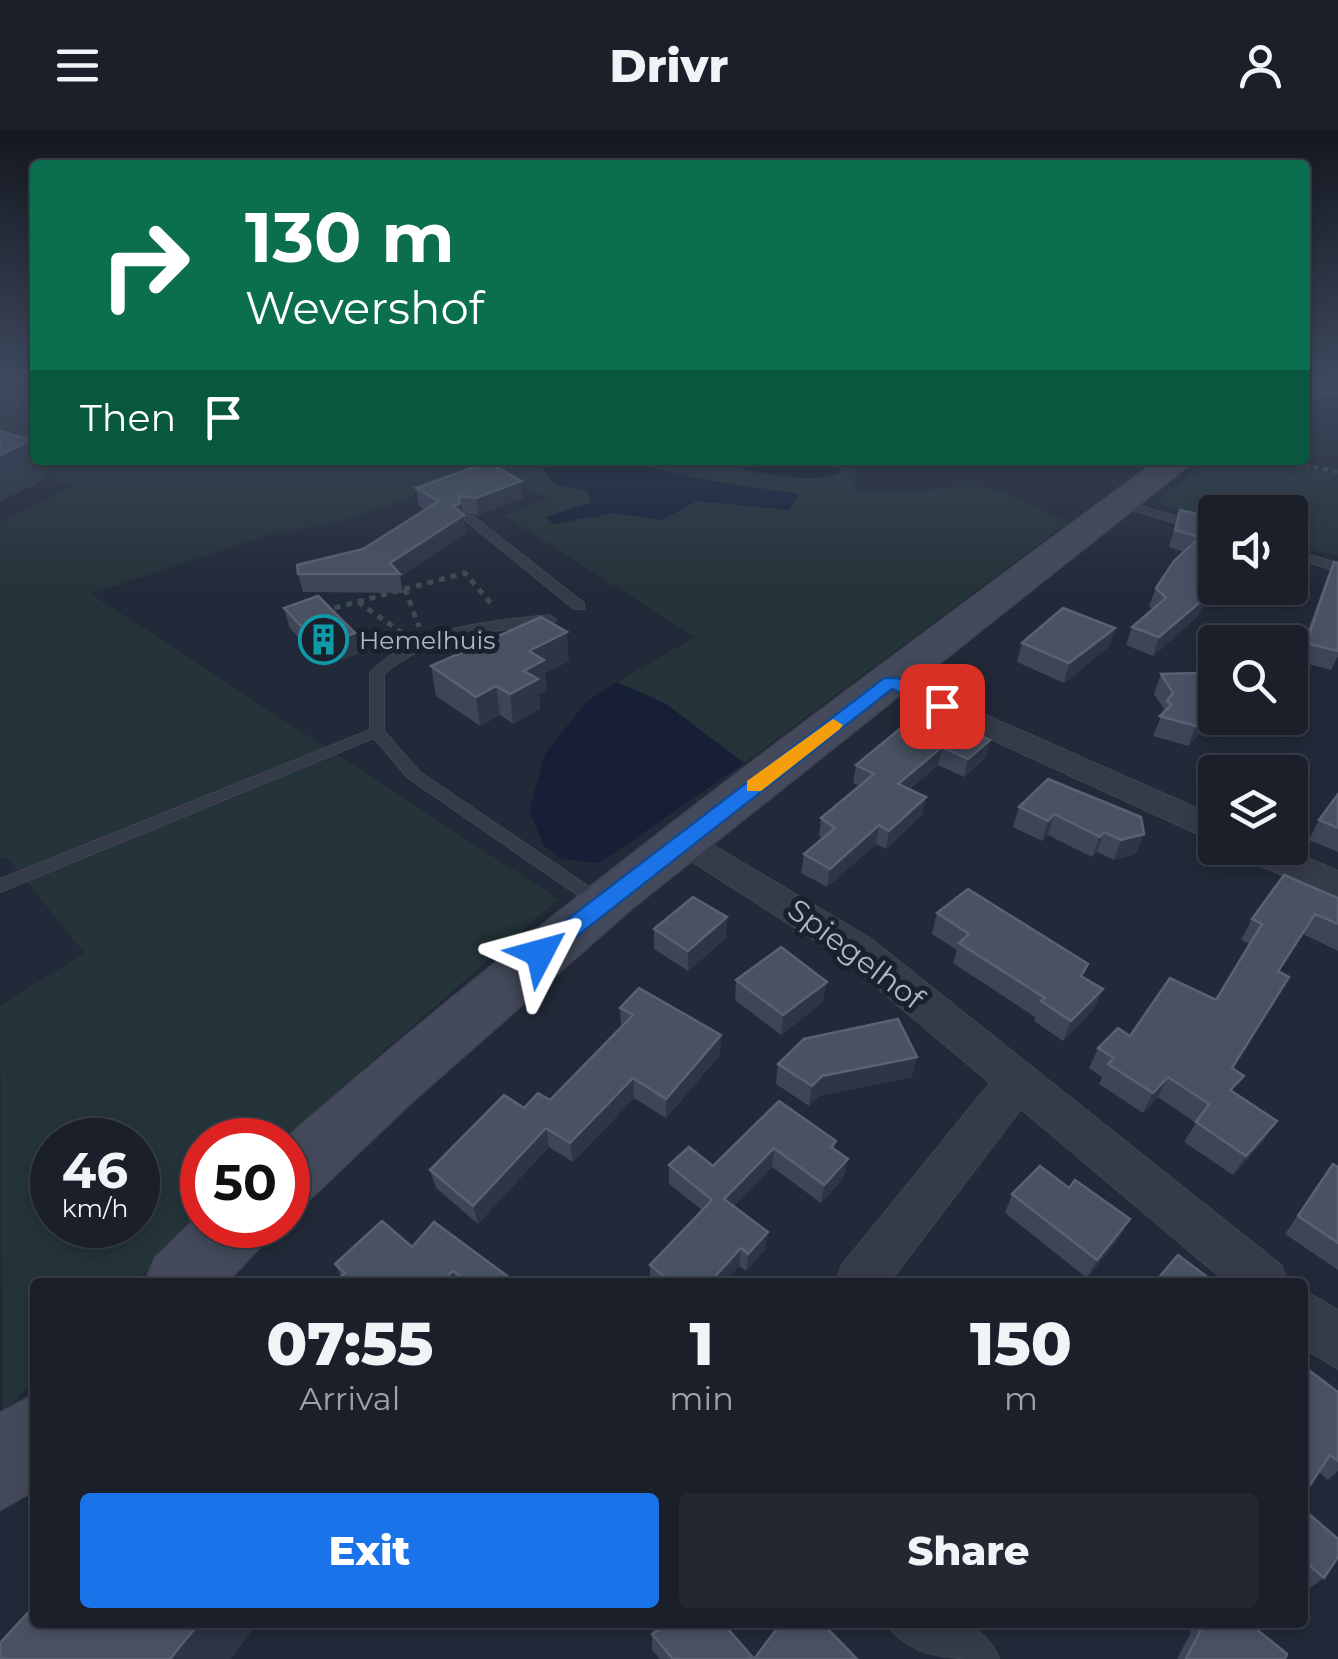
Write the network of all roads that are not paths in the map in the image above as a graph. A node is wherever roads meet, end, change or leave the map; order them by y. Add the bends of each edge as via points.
1 (1173, 465) edge
2 (1122, 504) junction
3 (469, 518) dead end
4 (1198, 526) edge
5 (1308, 558) edge
6 (1338, 567) edge
7 (579, 606) dead end
8 (550, 619) edge
9 (890, 682) junction
10 (377, 732) junction
11 (1198, 822) edge
12 (684, 840) junction
13 (1292, 865) edge
14 (0, 886) edge
15 (1338, 886) edge
16 (602, 903) junction
17 (1018, 1082) junction
18 (310, 1156) edge
19 (213, 1248) edge
20 (184, 1278) edge
21 (863, 1278) edge
22 (1258, 1278) edge
23 (1308, 1319) edge
24 (1338, 1343) edge
25 (30, 1438) edge
26 (0, 1470) edge
27 (925, 1628) edge
28 (968, 1659) edge

1 - 2 main road
2 - 4 lane
2 - 9 main road
3 - 7 lane
5 - 6 lane
8 - 10 lane via 489,627 382,667 376,673
9 - 11 street
9 - 12 main road
10 - 14 lane
10 - 16 lane via 414,776
12 - 16 main road
12 - 17 street, Spiegelhof via 856,948
13 - 15 street
16 - 18 main road via 427,1047
17 - 21 street
17 - 22 street, Spiegelhof
19 - 20 main road
23 - 24 street
25 - 26 main road
27 - 28 street

